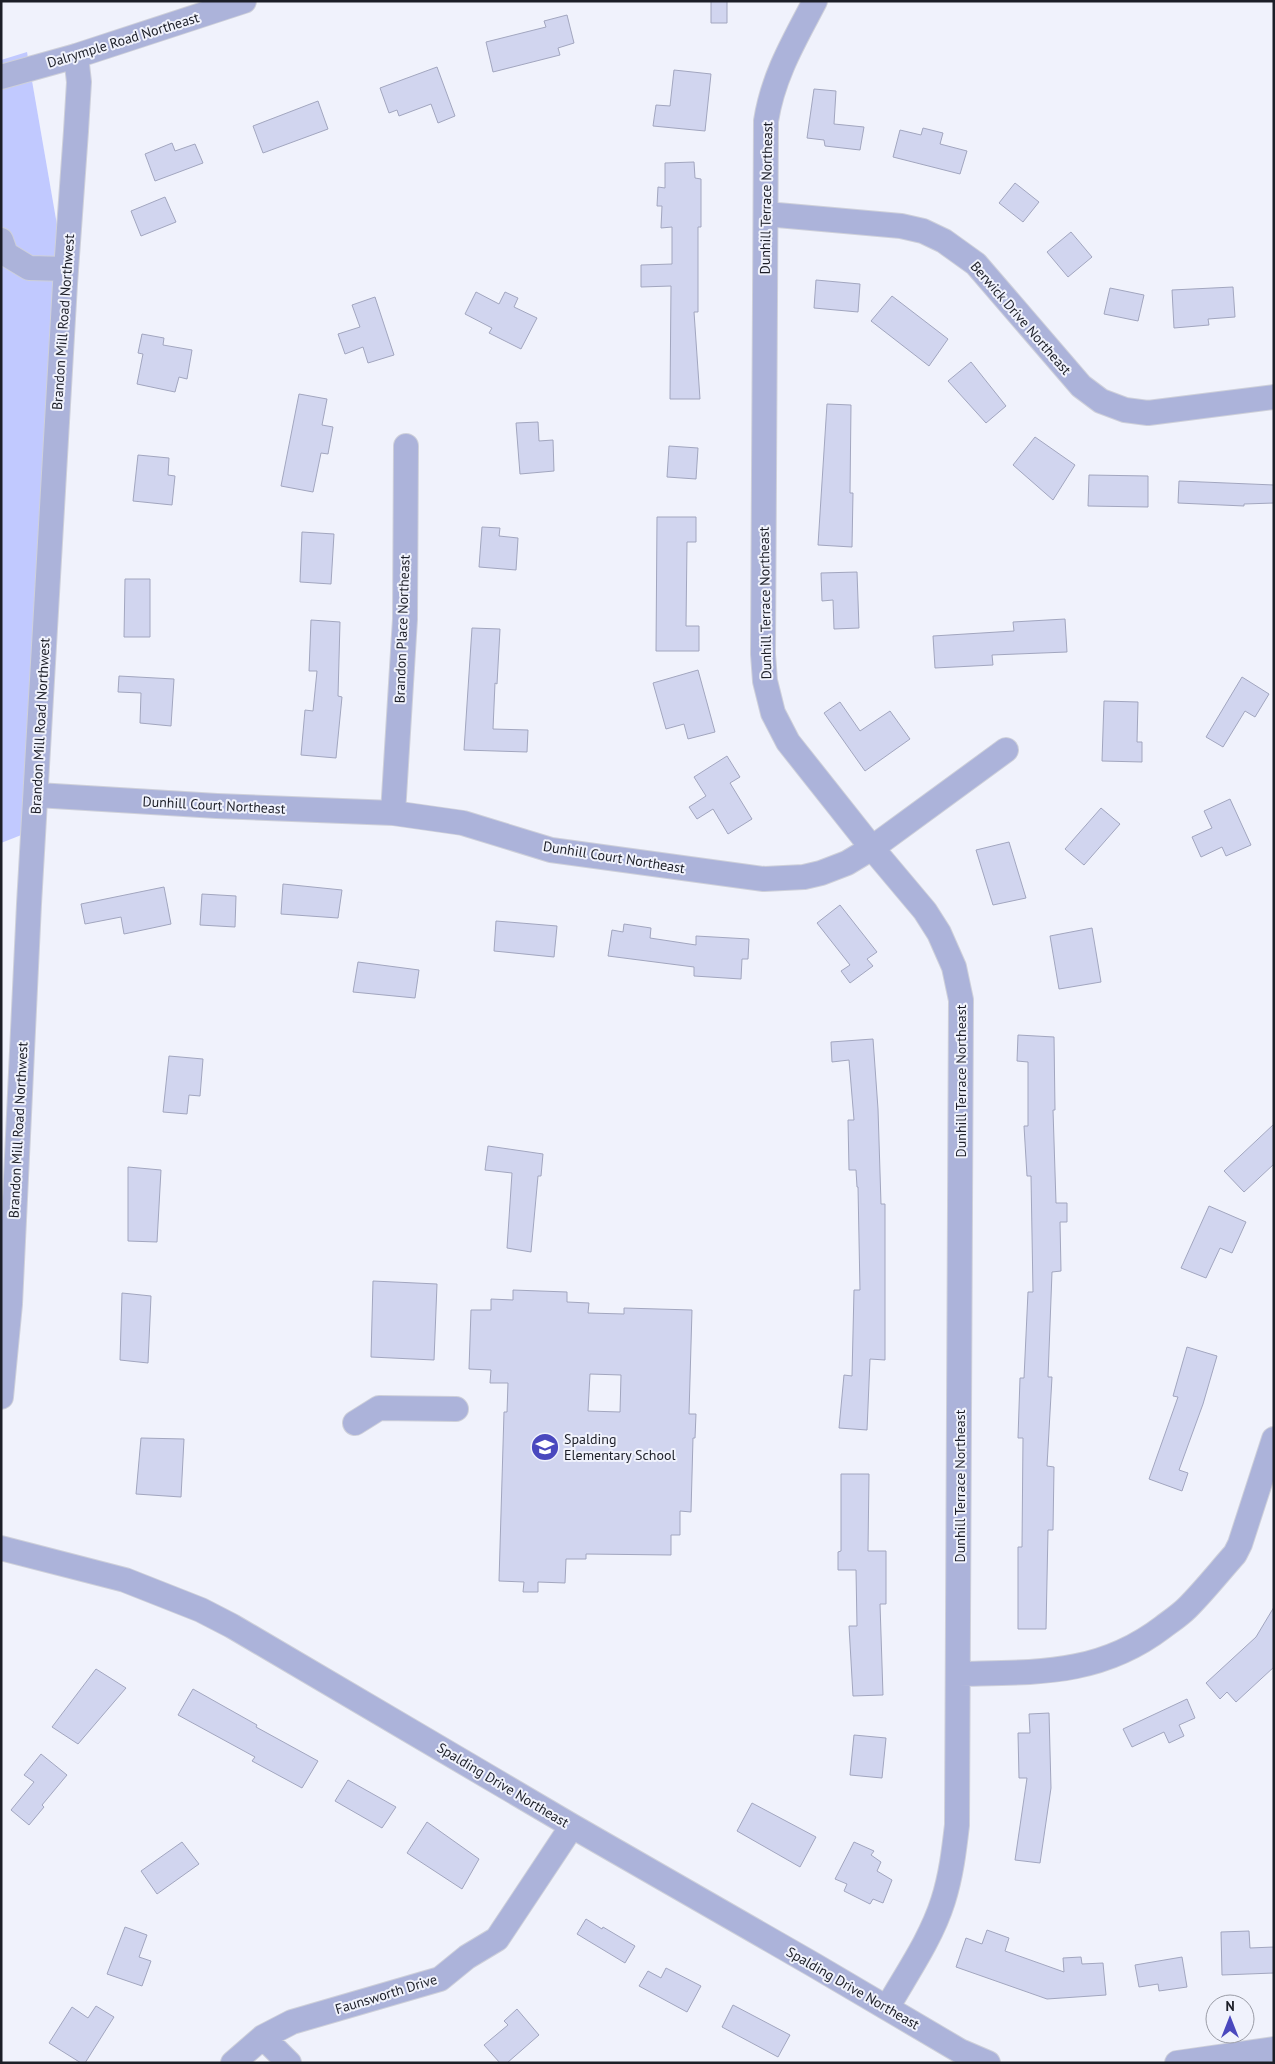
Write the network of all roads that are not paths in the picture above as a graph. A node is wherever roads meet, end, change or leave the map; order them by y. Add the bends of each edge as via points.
1 (244, 1) edge
2 (815, 1) edge
3 (76, 56) junction
4 (1, 77) edge
5 (766, 214) junction
6 (1, 240) edge
7 (66, 269) junction
8 (1274, 397) edge
9 (406, 446) dead end
10 (1006, 750) dead end
11 (37, 795) junction
12 (393, 813) junction
13 (872, 848) junction
14 (6, 1304) edge
15 (1, 1397) edge
16 (456, 1409) dead end
17 (355, 1423) dead end
18 (1274, 1439) edge
19 (1, 1548) edge
20 (959, 1674) junction
21 (572, 1826) junction
22 (887, 2008) junction
23 (263, 2037) junction
24 (1274, 2049) edge
25 (233, 2063) edge
26 (289, 2063) edge
27 (988, 2063) edge
28 (1177, 2063) edge

1 - 3 street, Dalrymple Road Northeast
2 - 5 street, Dunhill Terrace Northeast via 786,56 770,97 766,121
3 - 4 street, Dalrymple Road Northeast
3 - 7 street, Brandon Mill Road Northwest via 79,82
5 - 8 street, Berwick Drive Northeast via 901,226 944,240 976,264 1081,386 1101,401 1125,410 1148,413
5 - 13 street, Dunhill Terrace Northeast via 765,681 773,713 788,742
6 - 7 street via 6,254 30,268
7 - 11 street, Brandon Mill Road Northwest
9 - 12 street, Brandon Place Northeast via 405,619
10 - 13 street, Dunhill Court Northeast
11 - 12 street, Dunhill Court Northeast
11 - 14 street, Brandon Mill Road Northwest
12 - 13 street, Dunhill Court Northeast via 464,823 551,850 764,879 792,879 820,873 847,863
13 - 20 street, Dunhill Terrace Northeast via 939,933 954,967 961,1000
14 - 15 street, Brandon Mill Road Northwest
16 - 17 street via 379,1408
18 - 20 street via 1235,1554 1187,1609 1145,1641 1092,1664 1060,1670
19 - 21 street, Spalding Drive Northeast via 125,1580 201,1610
20 - 22 street, Dunhill Terrace Northeast via 957,1825 951,1872 931,1932
21 - 22 street, Spalding Drive Northeast
21 - 23 street, Faunsworth Drive via 497,1939 440,1979 292,2022
22 - 27 street, Spalding Drive Northeast via 960,2051
23 - 25 street, Faunsworth Drive
23 - 26 street
24 - 28 street

